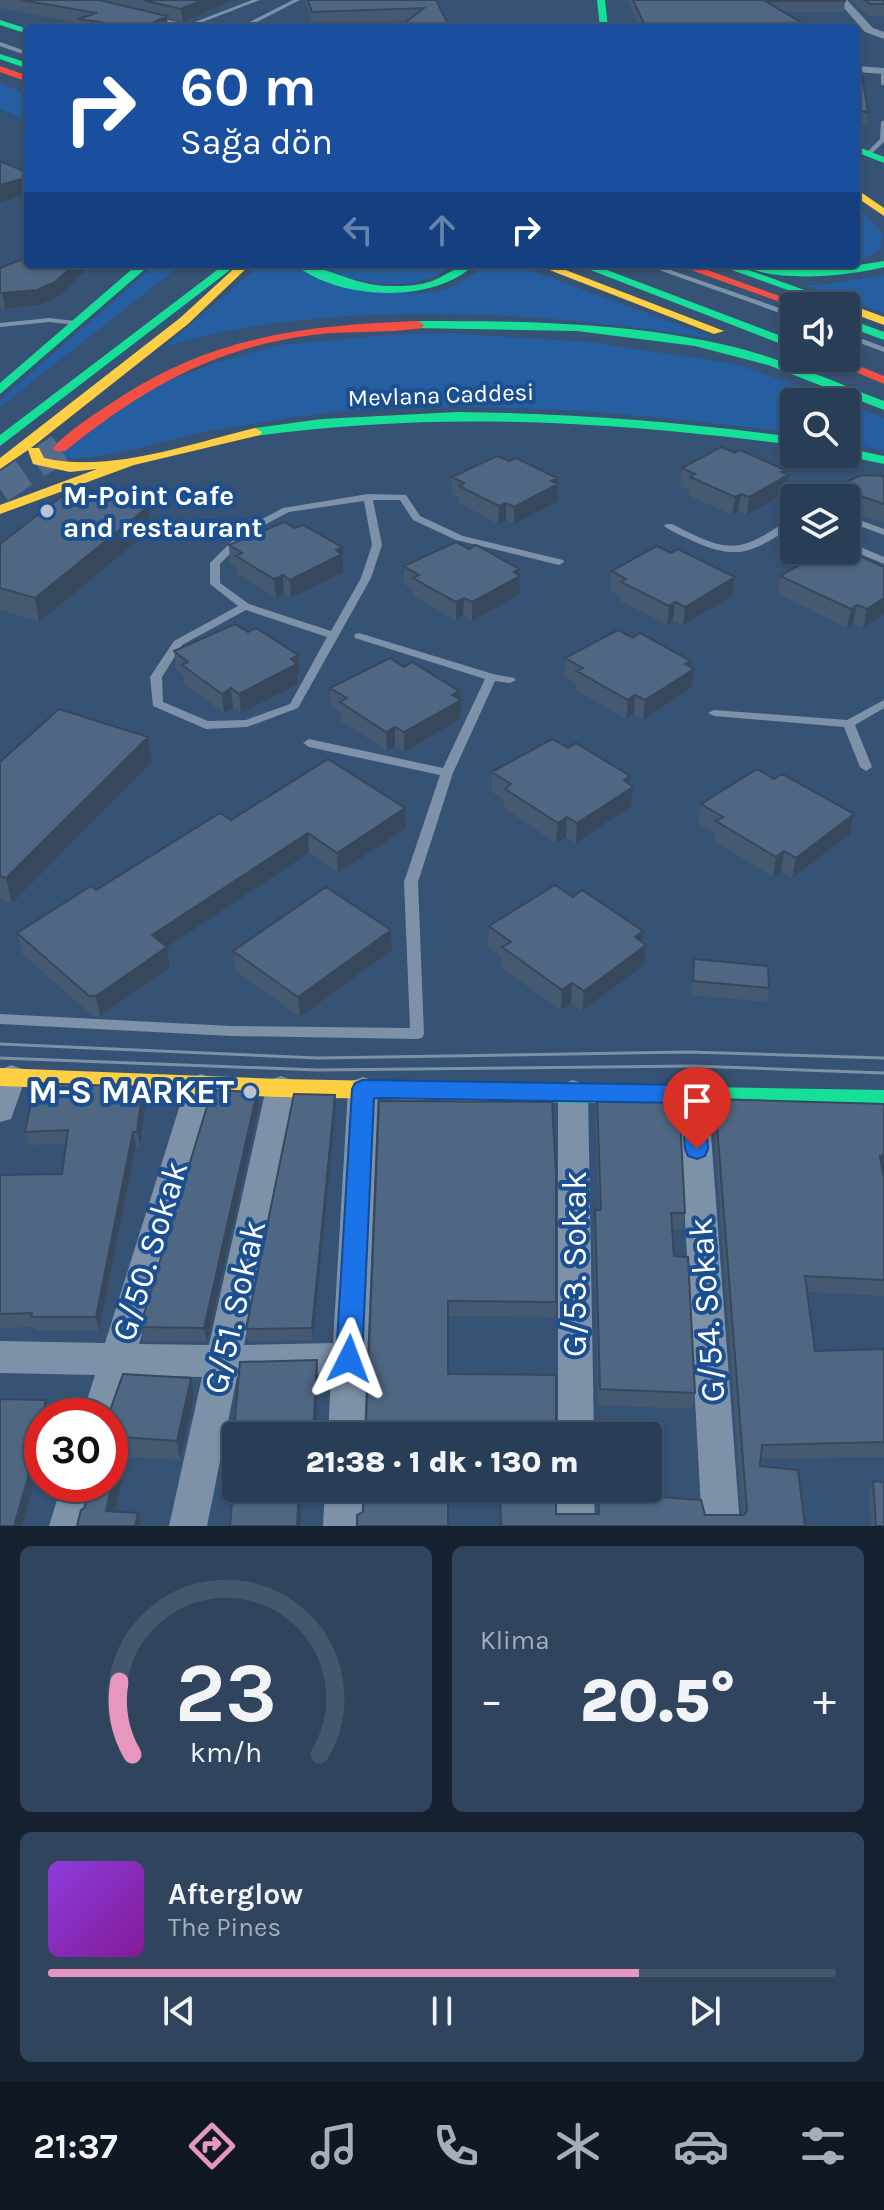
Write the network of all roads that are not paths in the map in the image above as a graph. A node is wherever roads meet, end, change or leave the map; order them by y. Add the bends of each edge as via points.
1 (257, 0) edge
2 (297, 0) edge
3 (842, 0) edge
4 (600, 1) edge
5 (132, 15) edge
6 (0, 22) edge
7 (171, 24) edge
8 (198, 24) edge
9 (249, 24) edge
10 (603, 24) edge
11 (24, 31) edge
12 (0, 37) edge
13 (883, 38) edge
14 (0, 44) edge
15 (24, 46) edge
16 (0, 53) edge
17 (24, 53) edge
18 (0, 69) edge
19 (24, 70) edge
20 (860, 71) edge
21 (24, 72) edge
22 (884, 72) edge
23 (884, 84) edge
24 (884, 122) edge
25 (869, 154) edge
26 (860, 195) edge
27 (884, 213) edge
28 (884, 264) edge
29 (120, 268) edge
30 (140, 268) edge
31 (227, 268) edge
32 (241, 268) edge
33 (307, 268) edge
34 (465, 268) edge
35 (550, 268) edge
36 (592, 268) edge
37 (612, 268) edge
38 (657, 268) edge
39 (692, 268) edge
40 (732, 268) edge
41 (775, 268) edge
42 (801, 292) edge
43 (780, 299) edge
44 (96, 305) junction
45 (780, 311) edge
46 (860, 313) edge
47 (884, 321) edge
48 (76, 323) junction
49 (530, 324) junction
50 (0, 325) edge
51 (860, 327) edge
52 (780, 332) edge
53 (884, 336) edge
54 (780, 340) edge
55 (860, 341) edge
56 (884, 350) edge
57 (860, 362) edge
58 (860, 371) edge
59 (884, 371) edge
60 (884, 380) edge
61 (0, 390) edge
62 (884, 398) edge
63 (75, 406) junction
64 (884, 406) edge
65 (39, 435) junction
66 (780, 439) edge
67 (0, 442) edge
68 (60, 448) tunnel mouth
69 (860, 455) edge
70 (884, 460) edge
71 (131, 461) junction
72 (0, 465) edge
73 (94, 473) junction
74 (0, 497) edge
75 (368, 497) junction
76 (0, 510) edge
77 (860, 523) edge
78 (669, 526) dead end
79 (780, 530) edge
80 (884, 532) edge
81 (860, 550) edge
82 (884, 561) edge
83 (559, 562) dead end
84 (245, 606) junction
85 (334, 636) junction
86 (359, 636) dead end
87 (491, 677) junction
88 (510, 680) dead end
89 (884, 703) edge
90 (714, 713) dead end
91 (849, 724) junction
92 (309, 743) dead end
93 (866, 767) dead end
94 (447, 773) junction
95 (0, 1019) edge
96 (5, 1077) edge
97 (201, 1086) junction
98 (281, 1088) junction
99 (363, 1089) junction
100 (573, 1092) junction
101 (693, 1094) junction
102 (884, 1099) edge
103 (0, 1110) edge
104 (0, 1357) edge
105 (116, 1359) junction
106 (349, 1359) junction
107 (221, 1361) junction
108 (105, 1398) edge
109 (347, 1422) edge
110 (576, 1422) edge
111 (75, 1502) edge
112 (343, 1502) edge
113 (575, 1502) edge
114 (68, 1526) edge
115 (188, 1526) edge
116 (342, 1526) edge
117 (576, 1526) edge
118 (721, 1526) edge

1 - 8 lane
2 - 9 lane
3 - 13 street
4 - 10 main road
5 - 7 street
6 - 11 main road
12 - 15 main road
14 - 17 lane
16 - 19 main road
18 - 21 main road
20 - 22 street
22 - 23 lane
24 - 25 lane via 883,139
26 - 27 main road
28 - 41 main road via 817,274
29 - 44 main road
30 - 44 main road
31 - 67 main road
32 - 63 main road via 184,321
33 - 34 main road via 328,280 374,289 432,285
35 - 62 main road
36 - 54 main road
37 - 52 lane
38 - 45 lane
39 - 43 main road
40 - 42 main road
44 - 48 main road
46 - 47 main road
48 - 50 lane
48 - 61 main road
49 - 63 main road via 392,320 232,333 157,355
49 - 64 main road via 604,329 714,347 796,371
49 - 68 main road via 343,329 240,343 184,363 131,391
51 - 53 main road
55 - 56 lane
57 - 59 lane
58 - 60 main road
63 - 65 main road
65 - 71 main road via 34,456 46,465 70,468
65 - 72 main road
66 - 71 main road, Mevlana Caddesi via 660,421 456,415 304,426
69 - 70 main road
71 - 73 main road, Mevlana Caddesi
73 - 74 main road, Mevlana Caddesi
73 - 76 main road, Mevlana Caddesi
75 - 83 lane via 403,497 416,518 460,538
75 - 84 lane via 286,510 248,530 215,563 215,584
75 - 85 lane via 377,545 366,578
77 - 80 lane
78 - 79 lane via 736,552
81 - 82 lane
84 - 85 lane
84 - 85 lane via 178,643 156,677 157,704 206,725 247,723 294,706
86 - 87 lane
87 - 88 lane
87 - 94 lane
89 - 91 lane
90 - 91 lane
91 - 93 lane
92 - 94 lane
94 - 95 lane via 411,882 417,1034
96 - 97 main road
96 - 103 street
97 - 98 main road
97 - 105 street, G/50. Sokak
98 - 99 main road
98 - 107 street, G/51. Sokak via 258,1212
99 - 100 main road
99 - 106 street
100 - 101 main road
100 - 110 street, G/53. Sokak
101 - 102 main road
101 - 118 street, G/54. Sokak
104 - 105 street
105 - 107 street
105 - 108 street, G/50. Sokak
106 - 107 street
106 - 109 street
107 - 115 street, G/51. Sokak
111 - 114 street
112 - 116 street
113 - 117 street

